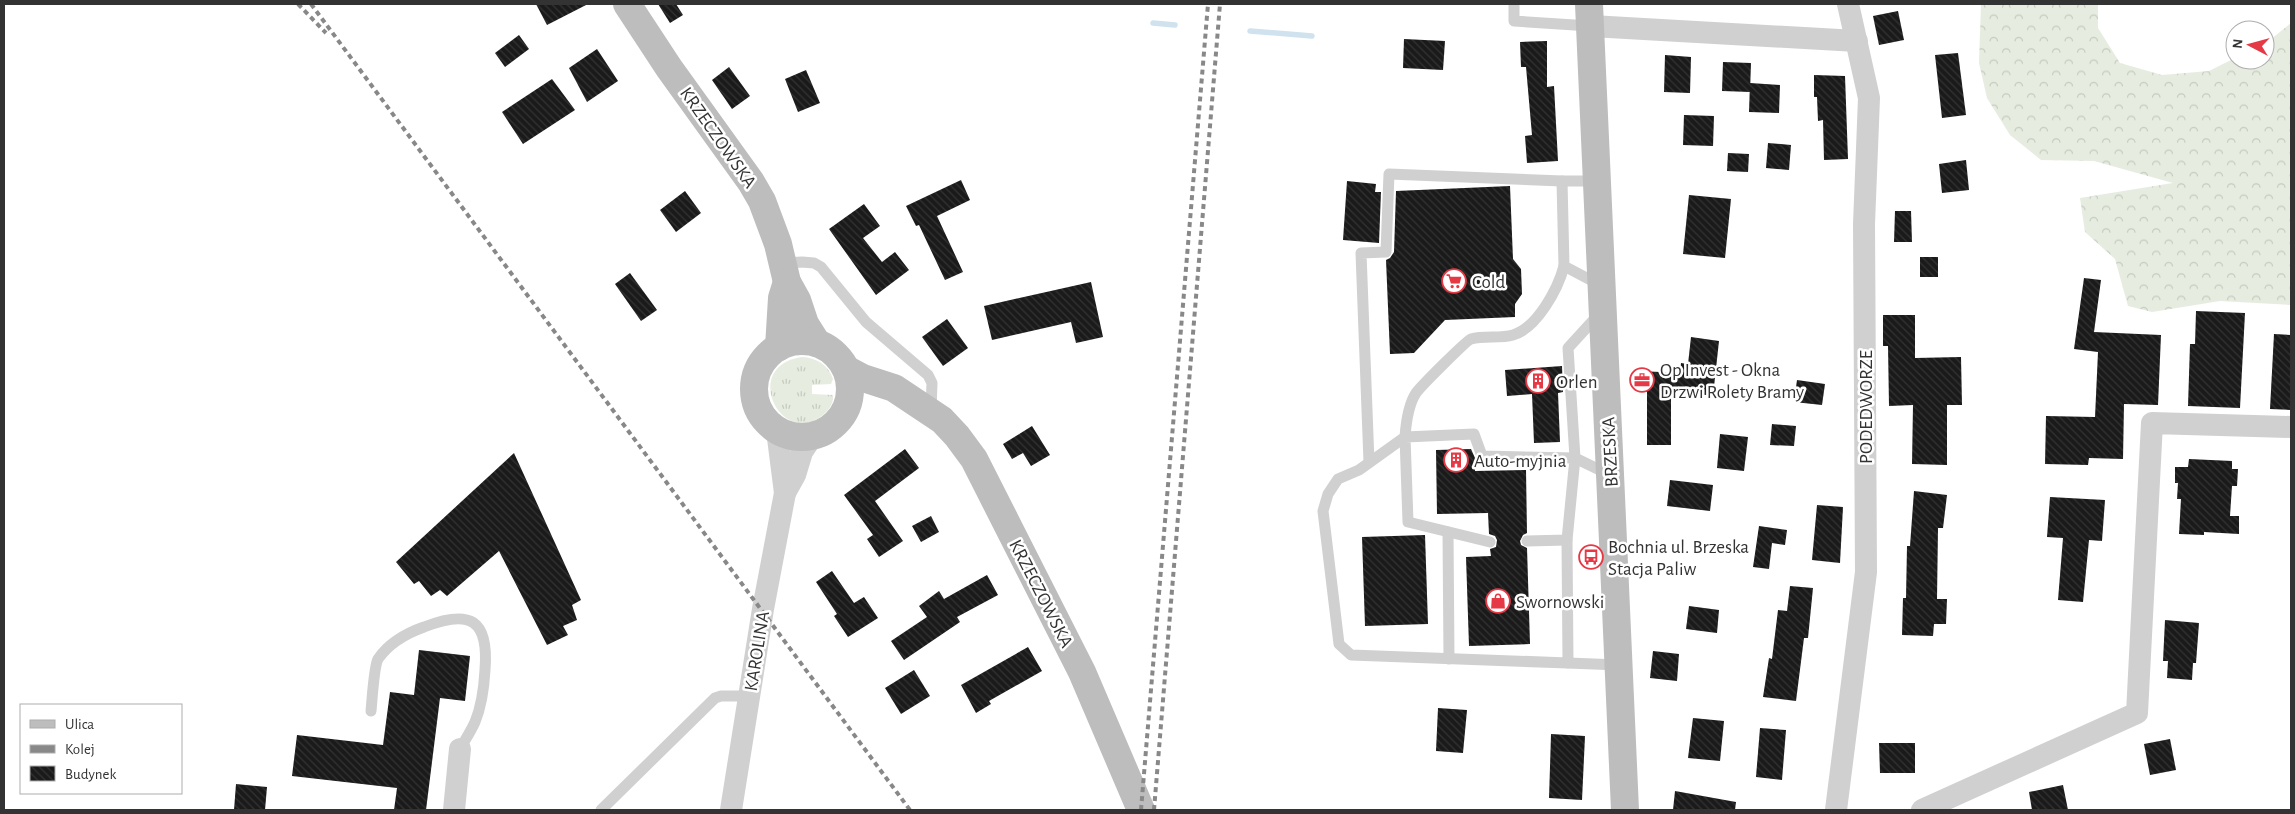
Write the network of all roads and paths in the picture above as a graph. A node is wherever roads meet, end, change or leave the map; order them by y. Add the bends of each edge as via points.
1 (627, 4) edge
2 (1848, 4) edge
3 (1514, 6) dead end
4 (1590, 15) edge
5 (1857, 42) junction
6 (1562, 181) junction
7 (1597, 181) junction
8 (1564, 266) junction
9 (785, 272) junction
10 (1602, 298) junction
11 (817, 343) junction
12 (779, 347) junction
13 (846, 368) junction
14 (920, 406) junction
15 (846, 410) junction
16 (2291, 427) edge
17 (775, 429) junction
18 (812, 437) junction
19 (1405, 437) junction
20 (1575, 458) junction
21 (1369, 462) junction
22 (1610, 475) junction
23 (785, 493) junction
24 (1448, 532) junction
25 (1566, 540) junction
26 (1527, 541) dead end
27 (1490, 542) dead end
28 (1449, 659) junction
29 (1568, 663) junction
30 (1619, 665) junction
31 (749, 696) junction
32 (371, 711) dead end
33 (460, 749) joint
34 (454, 810) edge
35 (601, 810) edge
36 (731, 810) edge
37 (1141, 810) edge
38 (1625, 810) edge
39 (1836, 810) edge
40 (1922, 810) edge

1 - 9 main road, KRZECZOWSKA via 751,182 771,222
2 - 5 street, PODEDWORZE
3 - 4 lane via 1514,21
4 - 5 street
4 - 7 main road, BRZESKA
5 - 39 street, PODEDWORZE via 1869,98 1864,224 1866,572
6 - 7 lane
6 - 8 lane
6 - 21 lane via 1389,174 1386,252 1361,253
7 - 10 main road, BRZESKA
8 - 10 lane
8 - 19 lane via 1553,294 1534,321 1514,335 1469,339 1416,394 1407,417
9 - 11 main road, KRZECZOWSKA via 805,324
9 - 12 main road, KRZECZOWSKA
9 - 14 lane via 814,263 828,272 866,322 928,375 933,392
10 - 20 lane via 1568,348
10 - 22 main road, BRZESKA
11 - 12 main road via 798,341
11 - 13 main road via 834,353
12 - 17 main road via 764,359 754,386 758,408
13 - 14 main road, KRZECZOWSKA via 863,378 886,384
13 - 15 main road via 851,389
14 - 15 main road via 865,402
14 - 37 main road, KRZECZOWSKA via 957,436 981,472 1082,672
15 - 18 main road via 832,428
16 - 40 street via 2152,423 2137,713
17 - 18 main road via 790,436
17 - 23 street, KAROLINA
18 - 23 street, KAROLINA
19 - 20 lane via 1474,434 1482,456
19 - 21 lane
19 - 24 lane via 1408,522
20 - 22 lane
20 - 25 lane
21 - 28 lane via 1338,479 1328,494 1324,511 1339,644 1351,655
22 - 30 main road, BRZESKA
23 - 31 street, KAROLINA
24 - 27 lane
24 - 28 lane
25 - 26 lane
25 - 29 lane
28 - 29 lane
29 - 30 lane
30 - 38 main road, BRZESKA
31 - 35 lane via 715,698
31 - 36 street, KAROLINA
32 - 33 lane via 377,660 404,635 446,619 460,618 474,623 484,635 487,654 484,695 475,722
33 - 34 street

